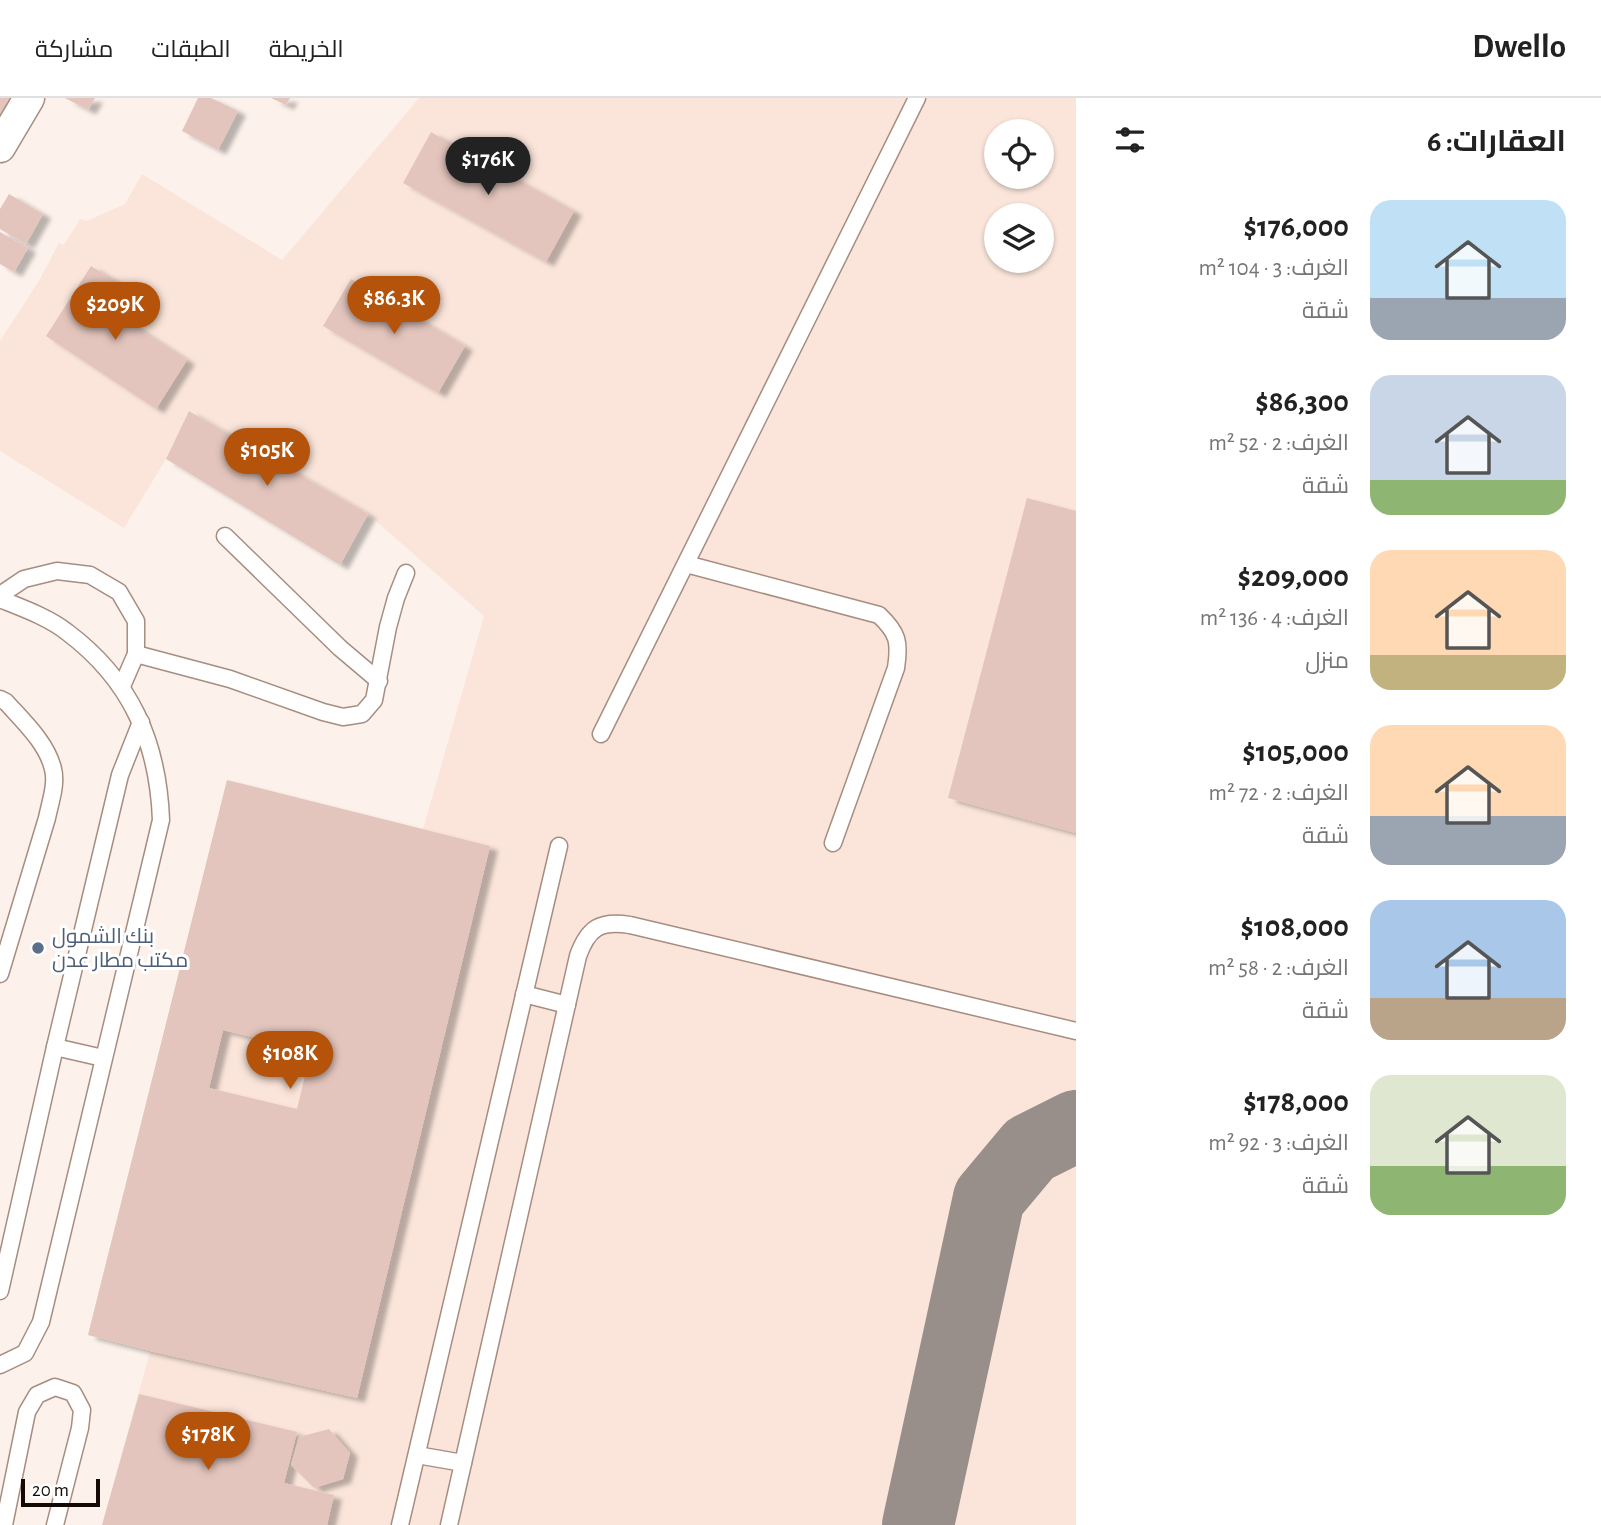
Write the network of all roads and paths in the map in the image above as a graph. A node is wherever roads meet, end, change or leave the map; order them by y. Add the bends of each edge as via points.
1 (29, 98) edge
2 (917, 98) edge
3 (0, 147) edge
4 (225, 536) dead end
5 (686, 564) junction
6 (405, 573) dead end
7 (0, 597) edge
8 (136, 654) junction
9 (379, 681) junction
10 (122, 686) junction
11 (0, 699) edge
12 (141, 722) junction
13 (601, 734) dead end
14 (833, 843) dead end
15 (559, 846) dead end
16 (0, 974) edge
17 (524, 994) junction
18 (567, 1005) junction
19 (1076, 1031) edge
20 (55, 1047) junction
21 (103, 1058) junction
22 (0, 1291) edge
23 (0, 1365) edge
24 (417, 1455) junction
25 (463, 1463) junction
26 (4, 1525) edge
27 (55, 1525) edge
28 (400, 1525) edge
29 (449, 1525) edge

1 - 3 street
2 - 5 lane
4 - 9 lane
5 - 13 lane
5 - 14 lane via 870,612 893,629 899,648 896,668
6 - 9 lane
7 - 8 lane via 24,579 57,571 90,575 120,592 136,621
7 - 10 lane via 66,631
8 - 9 lane via 342,717 362,714 374,700
8 - 10 lane
10 - 12 lane
11 - 16 lane via 36,736 54,770 47,818
12 - 20 lane via 120,775
12 - 21 lane via 160,785 161,820
15 - 17 lane
17 - 18 lane
17 - 24 lane
18 - 19 lane via 584,940 596,927 613,922
18 - 25 lane
20 - 21 lane
20 - 22 lane
21 - 23 lane via 41,1322 25,1353
24 - 25 lane
24 - 28 lane
25 - 29 lane
26 - 27 lane via 27,1412 37,1395 54,1387 73,1393 82,1410

